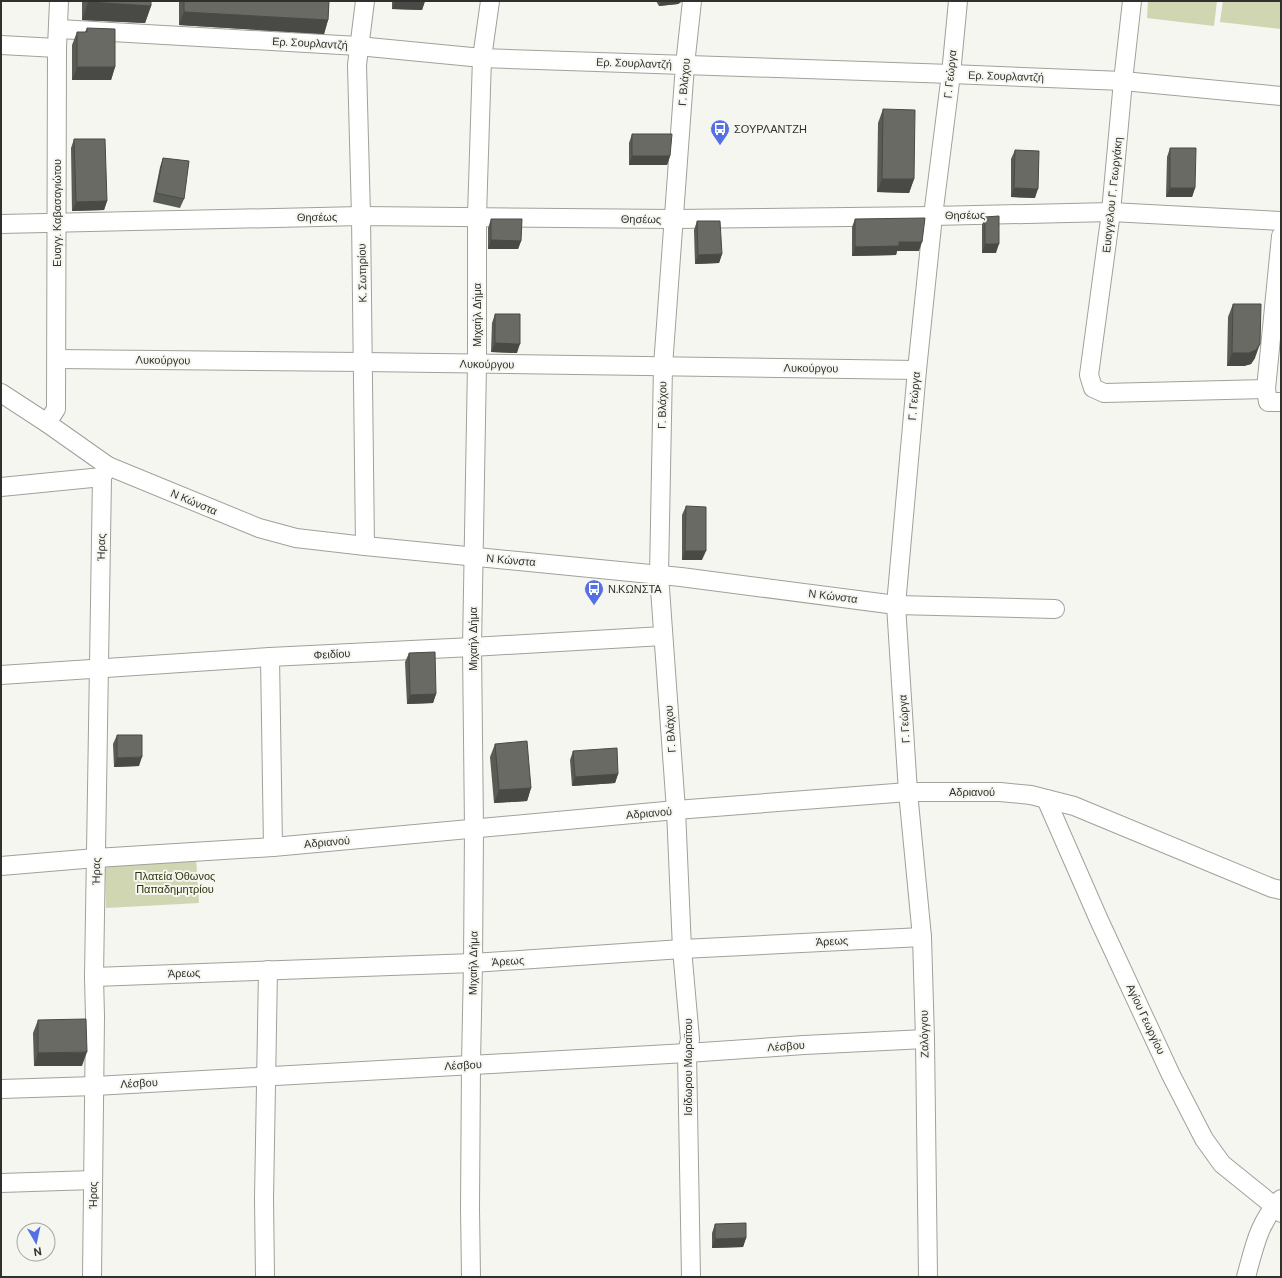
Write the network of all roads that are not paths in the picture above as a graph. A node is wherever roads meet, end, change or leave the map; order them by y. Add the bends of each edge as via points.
1 (60, 1) edge
2 (365, 1) edge
3 (490, 1) edge
4 (692, 1) edge
5 (958, 1) edge
6 (1132, 1) edge
7 (58, 30) junction
8 (1, 45) edge
9 (358, 46) junction
10 (57, 48) junction
11 (482, 58) junction
12 (685, 65) junction
13 (951, 74) junction
14 (1123, 81) junction
15 (1281, 96) edge
16 (1111, 212) junction
17 (361, 216) junction
18 (477, 216) junction
19 (933, 216) junction
20 (673, 219) junction
21 (1281, 221) edge
22 (57, 222) junction
23 (1, 224) edge
24 (1281, 236) edge
25 (57, 359) junction
26 (363, 362) junction
27 (477, 364) junction
28 (663, 366) junction
29 (916, 370) junction
30 (1266, 389) junction
31 (1, 394) edge
32 (1281, 402) edge
33 (48, 423) junction
34 (105, 472) junction
35 (1, 487) edge
36 (365, 546) junction
37 (474, 557) junction
38 (659, 575) junction
39 (896, 604) junction
40 (1054, 609) dead end
41 (663, 636) junction
42 (472, 647) junction
43 (270, 657) junction
44 (99, 669) junction
45 (1, 676) edge
46 (908, 792) junction
47 (1046, 799) junction
48 (676, 810) junction
49 (474, 829) junction
50 (273, 847) junction
51 (96, 858) junction
52 (1, 866) edge
53 (1281, 890) edge
54 (922, 937) junction
55 (682, 949) junction
56 (473, 963) junction
57 (268, 970) junction
58 (94, 977) junction
59 (925, 1039) junction
60 (687, 1053) junction
61 (470, 1064) junction
62 (267, 1076) junction
63 (95, 1086) junction
64 (1, 1089) edge
65 (93, 1180) junction
66 (1, 1183) edge
67 (1279, 1206) edge
68 (92, 1277) edge
69 (265, 1277) edge
70 (471, 1277) edge
71 (691, 1277) edge
72 (928, 1277) edge
73 (1246, 1277) edge

1 - 7 street, Ευαγγ. Καβασαγιώτου
2 - 9 street, Κ. Σωτηρίου
3 - 11 street, Μιχαήλ Δήμα
4 - 12 street, Γ. Βλάχου
5 - 13 street, Γ. Γεώργα
6 - 14 street, Ευαγγελου Γ. Γεωργάκη
7 - 9 street, Ερ. Σουρλαντζή
7 - 10 street, Ευαγγ. Καβασαγιώτου
8 - 10 street
9 - 11 street, Ερ. Σουρλαντζή
9 - 17 street, Κ. Σωτηρίου
10 - 22 street, Ευαγγ. Καβασαγιώτου
11 - 12 street, Ερ. Σουρλαντζή
11 - 18 street, Μιχαήλ Δήμα
12 - 13 street, Ερ. Σουρλαντζή
12 - 20 street, Γ. Βλάχου
13 - 14 street, Ερ. Σουρλαντζή
13 - 19 street, Γ. Γεώργα
14 - 15 street, Ερ. Σουρλαντζή
14 - 16 street, Ευαγγελου Γ. Γεωργάκη
16 - 19 street, Θησέως
16 - 21 street, Θησέως
16 - 30 street, Ευαγγελου Γ. Γεωργάκη via 1089,375 1093,388 1104,393
17 - 18 street, Θησέως
17 - 22 street, Θησέως
17 - 26 street, Κ. Σωτηρίου
18 - 20 street, Θησέως
18 - 27 street, Μιχαήλ Δήμα
19 - 20 street, Θησέως
19 - 29 street, Γ. Γεώργα
20 - 28 street, Γ. Βλάχου
22 - 23 street, Θησέως
22 - 25 street, Ευαγγ. Καβασαγιώτου
24 - 30 street
25 - 26 street, Λυκούργου
25 - 33 street, Ευαγγ. Καβασαγιώτου via 56,409
26 - 27 street, Λυκούργου
26 - 36 street, Κ. Σωτηρίου
27 - 28 street, Λυκούργου
27 - 37 street, Μιχαήλ Δήμα
28 - 29 street, Λυκούργου
28 - 38 street, Γ. Βλάχου
29 - 39 street, Γ. Γεώργα
30 - 32 street via 1268,402
31 - 33 street, Ν Κώνστα
33 - 34 street, Ν Κώνστα
34 - 35 street
34 - 36 street, Ν Κώνστα via 259,528 296,538
34 - 44 street, Ήρας
36 - 37 street, Ν Κώνστα
37 - 38 street, Ν Κώνστα
37 - 42 street, Μιχαήλ Δήμα
38 - 39 street, Ν Κώνστα
38 - 41 street, Γ. Βλάχου
39 - 40 street, Ν Κώνστα
39 - 46 street, Γ. Γεώργα
41 - 42 street, Φειδίου
41 - 48 street, Γ. Βλάχου
42 - 43 street, Φειδίου
42 - 49 street, Μιχαήλ Δήμα
43 - 44 street, Φειδίου
43 - 50 street
44 - 45 street, Φειδίου
44 - 51 street, Ήρας
46 - 47 street, Αδριανού via 1000,792
46 - 48 street, Αδριανού
46 - 54 street, Ζαλόγγου
47 - 53 street, Αδριανού via 1074,806
47 - 67 street, Αγίου Γεωργίου via 1171,1075 1204,1139 1222,1164
48 - 49 street, Αδριανού
48 - 55 street, Ισίδωρου Μωραϊτου
49 - 50 street, Αδριανού
49 - 56 street, Μιχαήλ Δήμα
50 - 51 street, Αδριανού
51 - 52 street, Αδριανού
51 - 58 street, Ήρας
54 - 55 street, Άρεως
54 - 59 street, Ζαλόγγου
55 - 56 street, Άρεως
55 - 60 street, Ισίδωρου Μωραϊτου via 690,1040
56 - 57 street, Άρεως
56 - 61 street, Μιχαήλ Δήμα
57 - 58 street, Άρεως
57 - 62 street
58 - 63 street, Ήρας
59 - 60 street, Λέσβου via 804,1044
59 - 72 street, Ζαλόγγου
60 - 61 street, Λέσβου
60 - 71 street, Ισίδωρου Μωραϊτου
61 - 62 street, Λέσβου
61 - 70 street, Μιχαήλ Δήμα
62 - 63 street, Λέσβου
62 - 69 street
63 - 64 street, Λέσβου
63 - 65 street, Ήρας
65 - 66 street
65 - 68 street, Ήρας
67 - 73 street via 1262,1225

